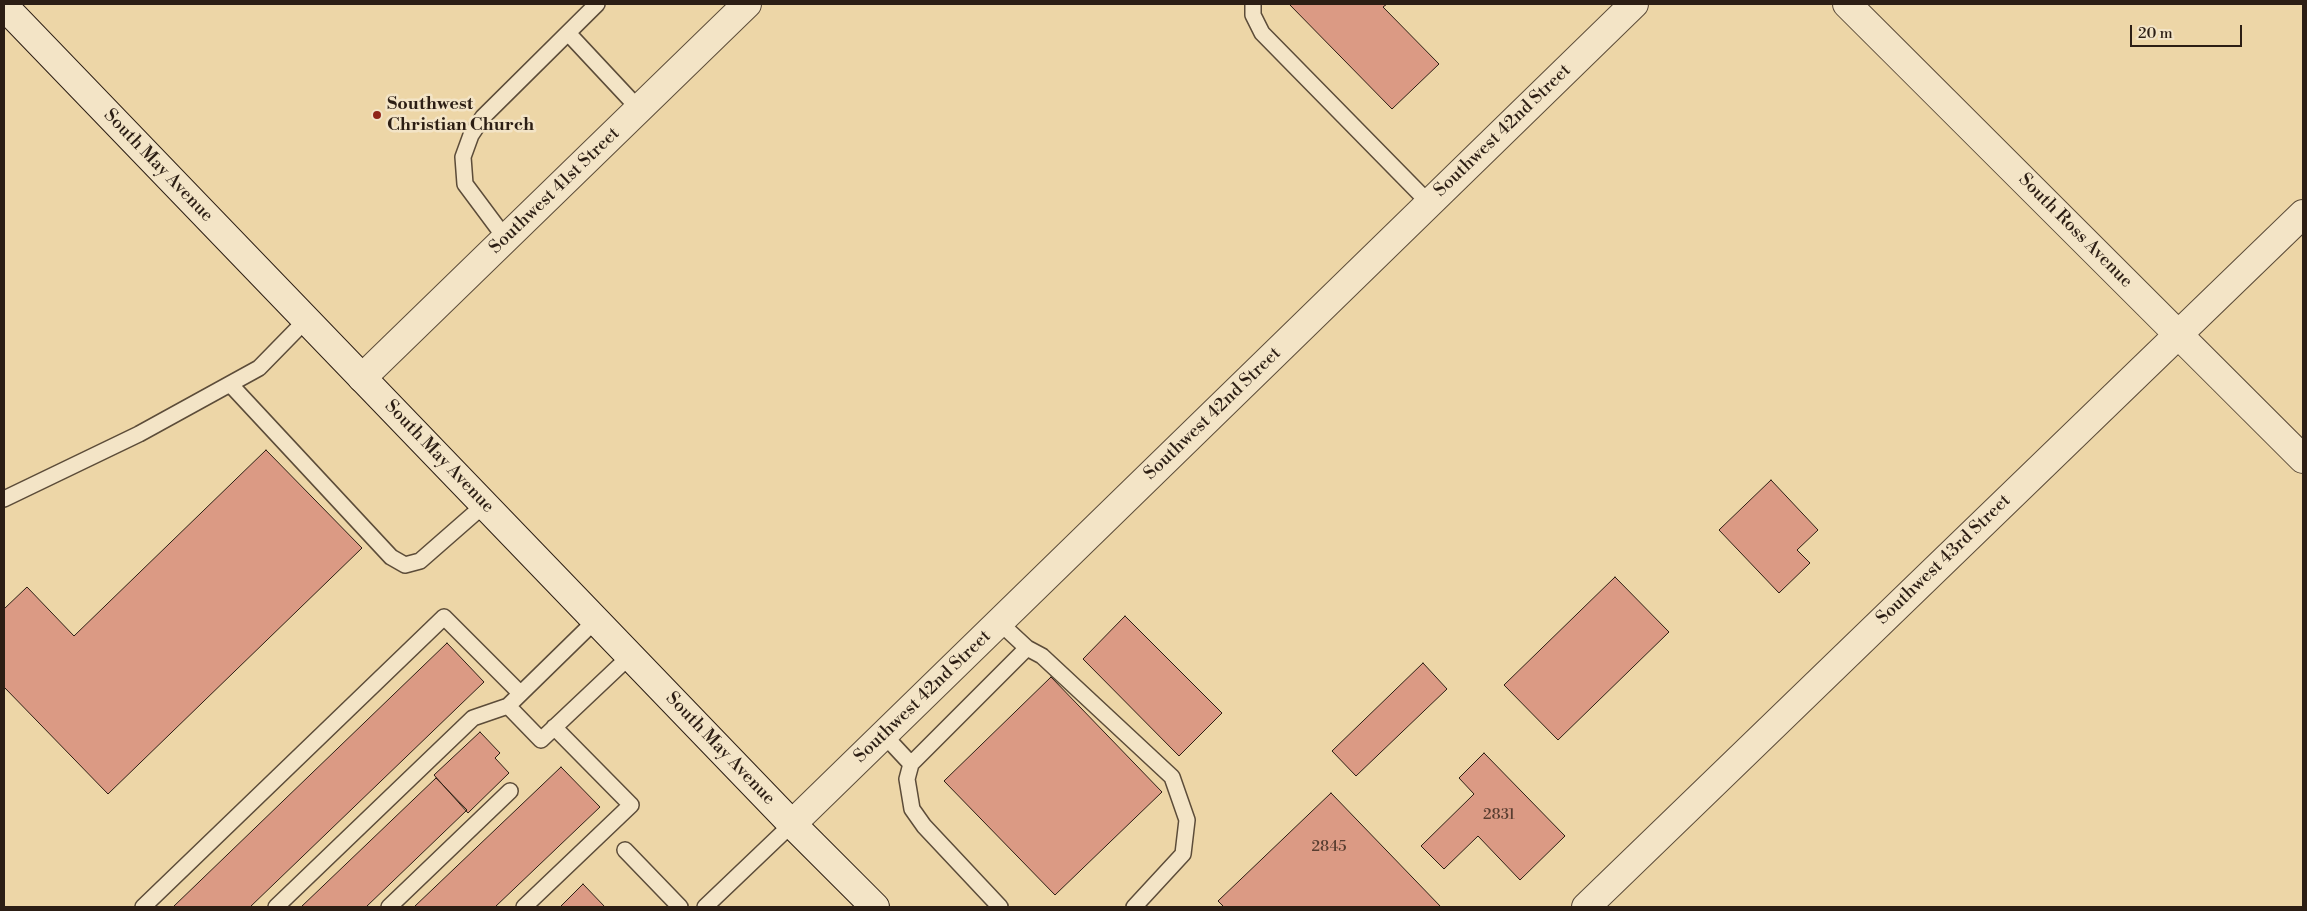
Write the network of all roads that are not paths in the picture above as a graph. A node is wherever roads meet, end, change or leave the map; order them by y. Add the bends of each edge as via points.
1 (598, 4) edge
2 (747, 4) edge
3 (1253, 4) edge
4 (1634, 4) edge
5 (1846, 4) edge
6 (4, 6) edge
7 (568, 33) junction
8 (639, 109) junction
9 (1429, 203) junction
10 (2303, 214) edge
11 (506, 239) junction
12 (306, 320) junction
13 (2177, 334) junction
14 (362, 378) junction
15 (230, 384) junction
16 (2303, 459) edge
17 (4, 498) edge
18 (484, 505) junction
19 (596, 620) junction
20 (999, 622) junction
21 (1028, 648) junction
22 (630, 656) junction
23 (520, 693) junction
24 (508, 706) junction
25 (554, 727) junction
26 (884, 735) junction
27 (911, 764) junction
28 (510, 791) dead end
29 (792, 824) junction
30 (625, 850) dead end
31 (143, 907) edge
32 (276, 907) edge
33 (389, 907) edge
34 (524, 907) edge
35 (680, 907) edge
36 (705, 907) edge
37 (875, 907) edge
38 (1000, 907) edge
39 (1134, 907) edge
40 (1586, 907) edge

1 - 7 lane
2 - 8 street, Southwest 41st Street
3 - 9 lane via 1253,15 1262,33
4 - 9 street, Southwest 42nd Street
5 - 13 street, South Ross Avenue
6 - 12 street, South May Avenue
7 - 8 lane
7 - 11 lane via 483,117 471,135 463,157 465,184
8 - 11 street, Southwest 41st Street
9 - 20 street, Southwest 42nd Street
10 - 13 street, Southwest 43rd Street
11 - 14 street, Southwest 41st Street
12 - 14 street, South May Avenue
12 - 15 lane via 259,368
13 - 16 street, South Ross Avenue
13 - 40 street, Southwest 43rd Street
14 - 18 street, South May Avenue
15 - 17 lane via 139,434
15 - 18 lane via 391,557 405,565 420,561
18 - 19 street, South May Avenue
19 - 22 street, South May Avenue
19 - 23 lane
20 - 21 lane
20 - 26 street, Southwest 42nd Street
21 - 27 lane
21 - 39 lane via 1042,656 1172,777 1187,820 1183,854
22 - 25 lane
22 - 29 street, South May Avenue
23 - 24 lane
23 - 31 lane via 444,617
24 - 25 lane via 541,740
24 - 32 lane via 473,718
25 - 34 lane via 630,804
26 - 27 lane
26 - 29 street, Southwest 42nd Street
27 - 38 lane via 907,779 912,809
28 - 33 lane
29 - 36 lane
29 - 37 street, South May Avenue
30 - 35 lane

